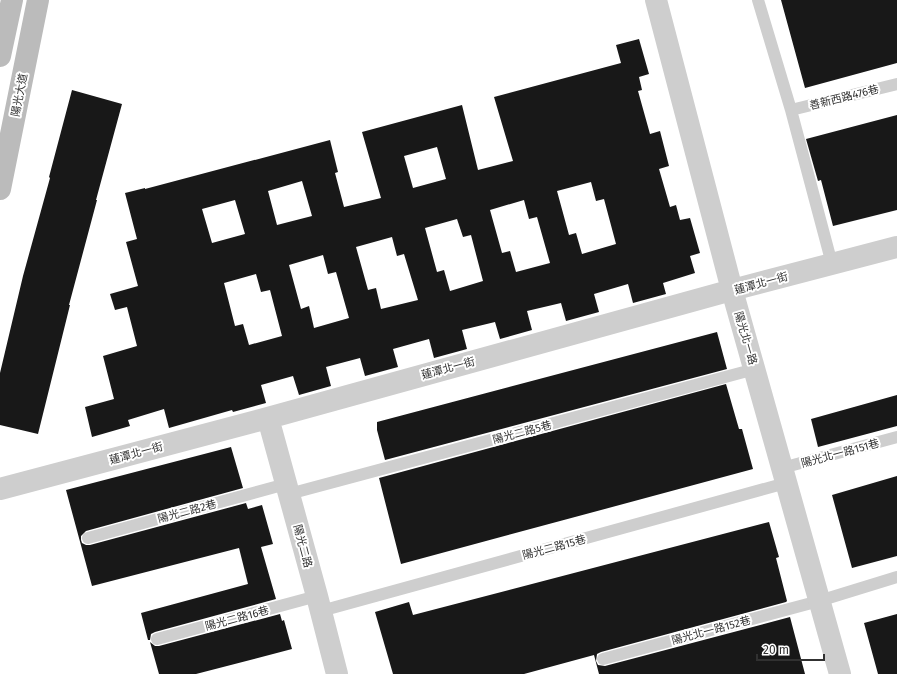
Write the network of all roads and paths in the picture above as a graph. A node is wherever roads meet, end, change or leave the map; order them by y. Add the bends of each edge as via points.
1 (12, 0) edge
2 (38, 0) edge
3 (656, 0) edge
4 (758, 0) edge
5 (0, 56) edge
6 (897, 84) edge
7 (791, 110) junction
8 (0, 189) edge
9 (897, 247) edge
10 (832, 264) junction
11 (732, 290) junction
12 (754, 369) junction
13 (268, 418) junction
14 (897, 437) edge
15 (784, 476) junction
16 (0, 489) edge
17 (287, 489) junction
18 (88, 538) dead end
19 (897, 577) edge
20 (819, 601) junction
21 (319, 604) junction
22 (157, 639) dead end
23 (603, 659) dead end
24 (337, 674) edge
25 (840, 674) edge

1 - 5 street
2 - 8 street, 陽光大道
3 - 11 street, 陽光北一路
4 - 7 lane
6 - 7 lane, 善新西路476巷
7 - 10 lane
9 - 10 street, 蓮潭北一街
10 - 11 street, 蓮潭北一街
11 - 12 street, 陽光北一路
11 - 13 street, 蓮潭北一街
12 - 15 street, 陽光北一路
12 - 17 lane, 陽光二路5巷
13 - 16 street, 蓮潭北一街
13 - 17 street, 陽光二路
14 - 15 lane, 陽光北一路151巷
15 - 20 street, 陽光北一路
15 - 21 lane, 陽光二路15巷
17 - 18 lane, 陽光二路2巷
17 - 21 street, 陽光二路
19 - 20 lane, 陽光北一路152巷
20 - 23 lane, 陽光北一路152巷
20 - 25 street, 陽光北一路
21 - 22 lane, 陽光二路16巷
21 - 24 street, 陽光二路

